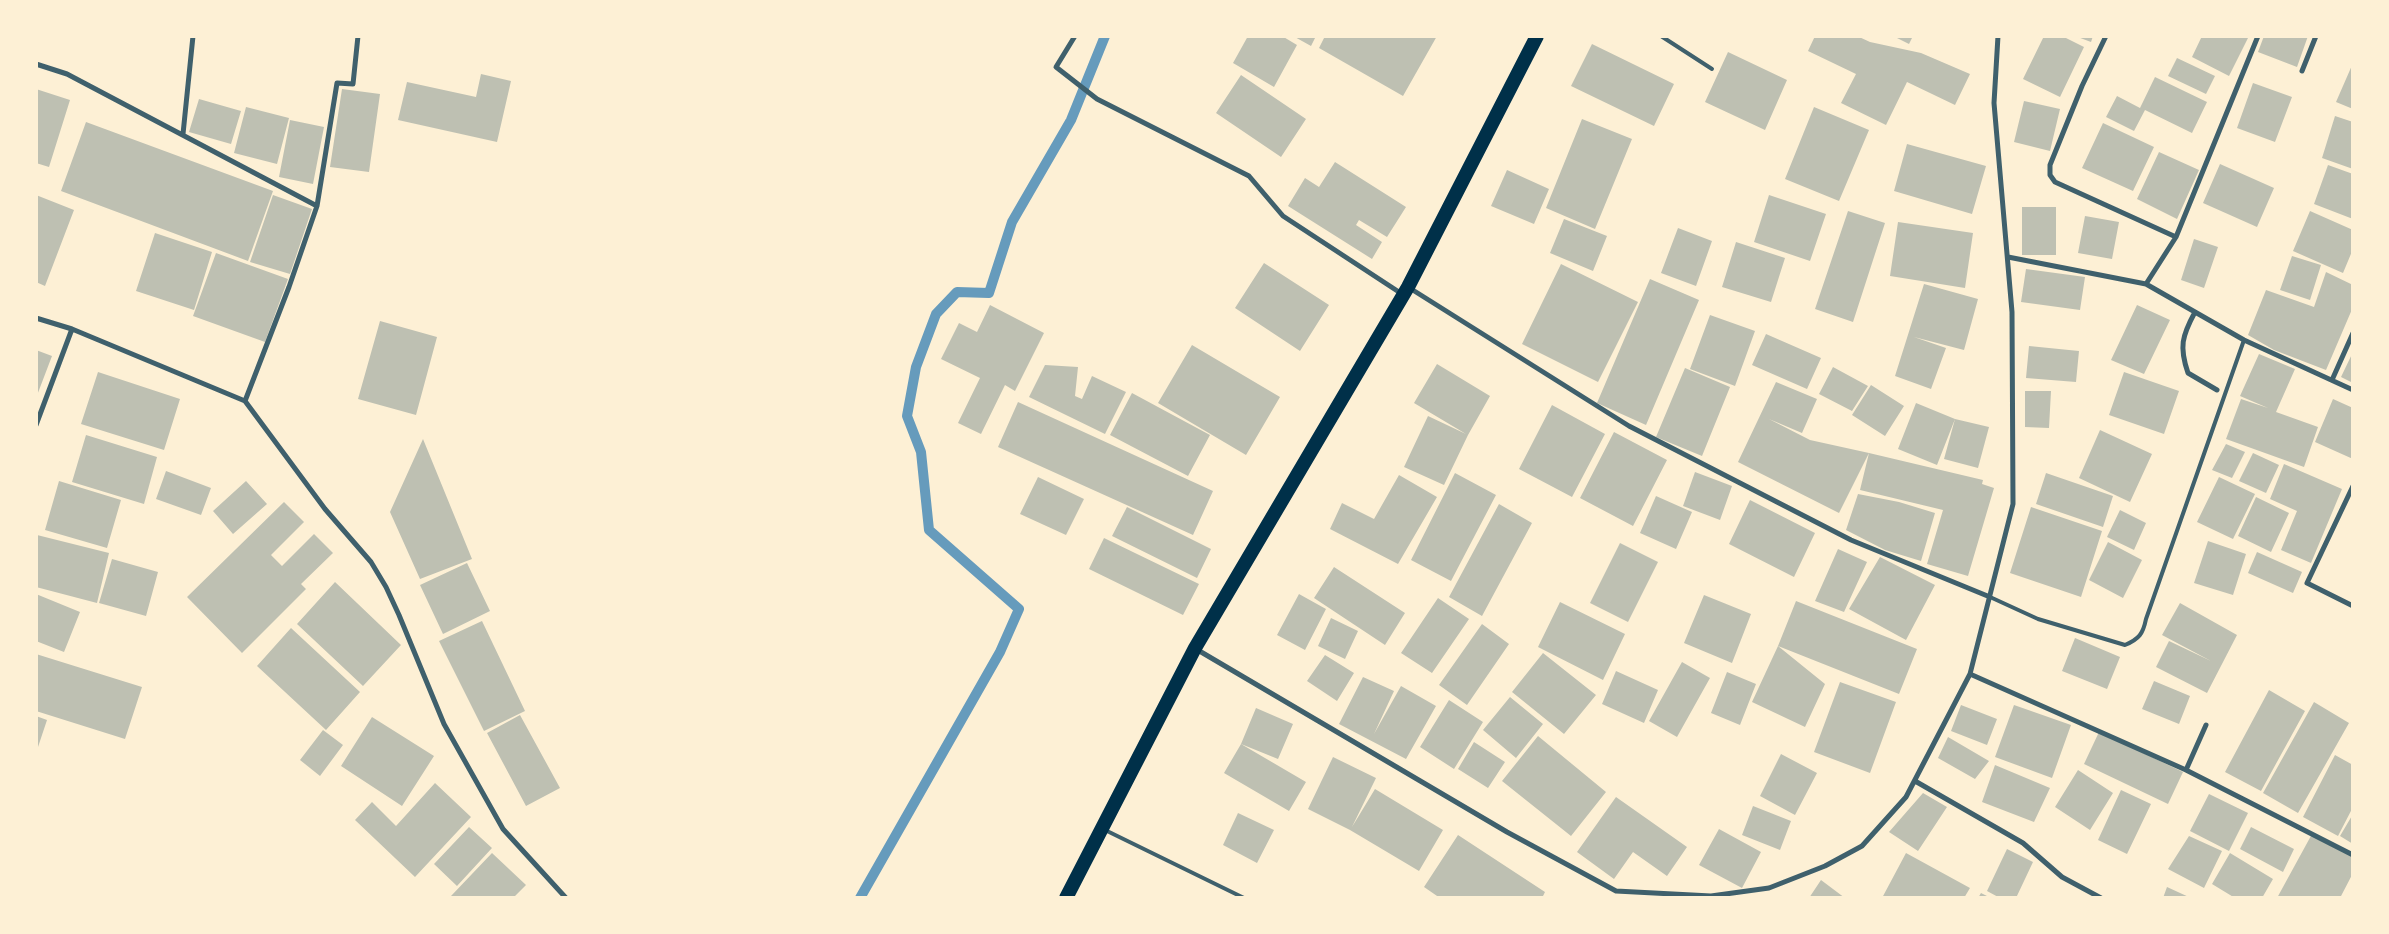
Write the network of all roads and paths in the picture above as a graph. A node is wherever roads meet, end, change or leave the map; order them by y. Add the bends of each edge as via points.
1 (193, 36) edge
2 (358, 36) edge
3 (1075, 36) edge
4 (1537, 36) edge
5 (1661, 36) edge
6 (1998, 36) edge
7 (2106, 36) edge
8 (2258, 36) edge
9 (2316, 36) edge
10 (36, 64) edge
11 (1712, 69) dead end
12 (2302, 71) dead end
13 (183, 134) junction
14 (317, 206) junction
15 (2176, 237) junction
16 (2008, 257) junction
17 (2146, 284) junction
18 (1405, 290) junction
19 (2195, 312) junction
20 (36, 318) edge
21 (72, 329) junction
22 (2353, 333) edge
23 (2244, 340) junction
24 (2332, 380) junction
25 (2217, 390) dead end
26 (2353, 390) edge
27 (245, 401) junction
28 (36, 425) edge
29 (2353, 486) edge
30 (1990, 596) junction
31 (2353, 606) edge
32 (1195, 648) junction
33 (1970, 674) junction
34 (2206, 725) dead end
35 (2186, 770) junction
36 (1915, 781) junction
37 (1101, 828) junction
38 (2353, 855) edge
39 (1616, 891) junction
40 (566, 898) edge
41 (1066, 898) edge
42 (1244, 898) edge
43 (1616, 898) edge
44 (2101, 898) edge

1 - 13 street
2 - 14 street via 352,84 337,83
3 - 18 street via 1056,67 1066,77 1097,99 1249,176 1283,216
4 - 18 highway
5 - 11 lane
6 - 16 street via 1994,103
7 - 15 street via 2050,165 2050,175 2055,182
8 - 15 street
9 - 12 street
10 - 13 street via 67,74
13 - 14 street
14 - 27 street
15 - 17 street
16 - 17 street
16 - 30 street via 2012,312 2013,504
17 - 19 street
18 - 30 street via 1629,426 1851,540
18 - 32 highway
19 - 23 street
19 - 25 street via 2184,332 2182,357 2188,373
20 - 21 street
21 - 27 street
21 - 28 street
22 - 24 street
23 - 24 street
23 - 30 lane via 2144,632 2125,646 2038,618
24 - 26 street
27 - 40 street via 320,502 370,562 399,615 444,724 503,830
29 - 31 street via 2308,583
30 - 33 street
32 - 37 highway
32 - 39 street via 1507,832
33 - 35 street
33 - 36 street
34 - 35 street
35 - 38 street
36 - 39 street via 1906,798 1862,846 1825,866 1769,888 1711,896
36 - 44 street via 2023,843 2062,877
37 - 41 highway
37 - 42 lane
39 - 43 street

